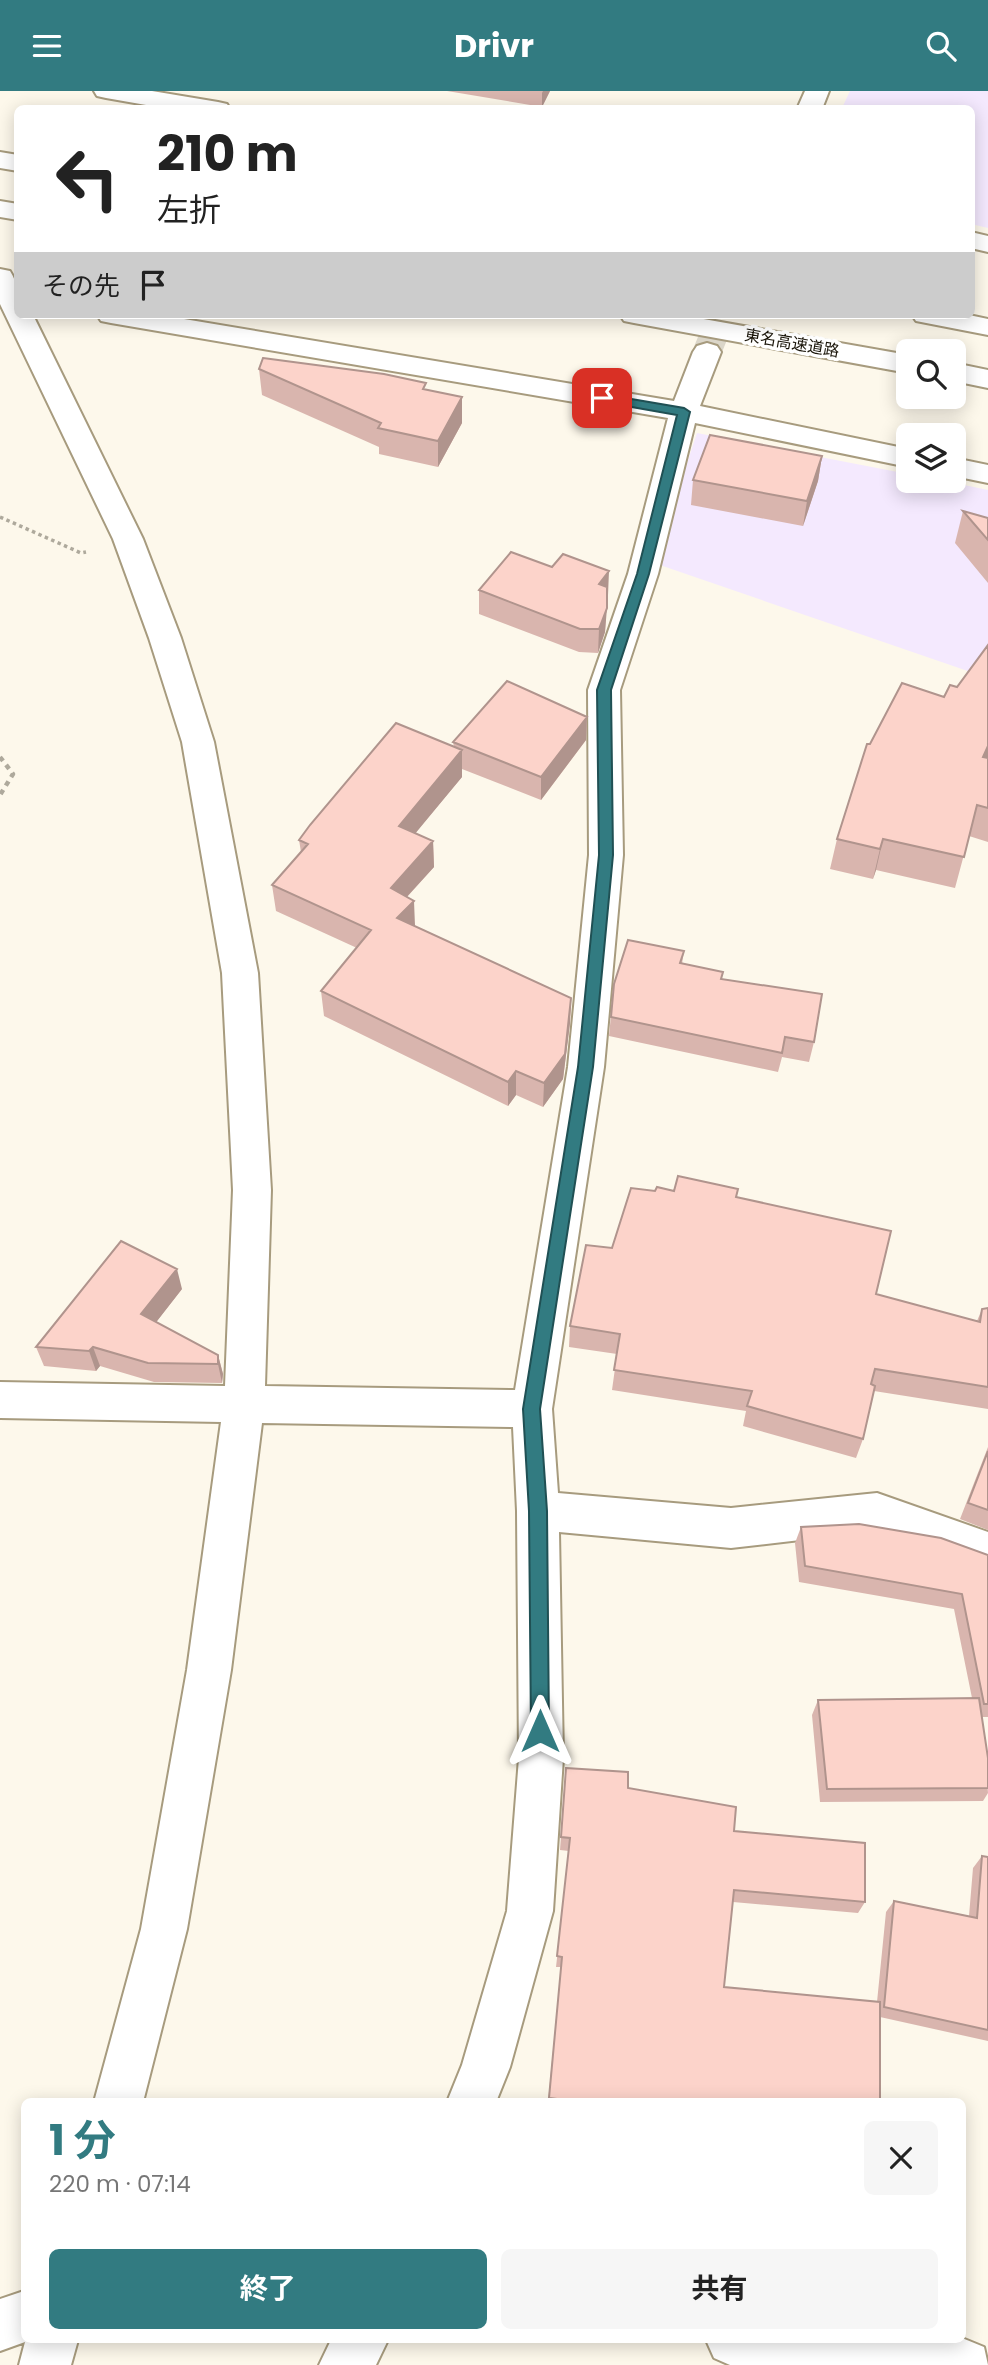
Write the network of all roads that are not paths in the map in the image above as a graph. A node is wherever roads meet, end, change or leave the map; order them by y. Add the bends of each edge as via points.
1 (106, 91) edge
2 (193, 105) edge
3 (20, 319) edge
4 (135, 319) edge
5 (656, 319) edge
6 (947, 319) edge
7 (988, 327) edge
8 (707, 352) tunnel mouth
9 (896, 362) edge
10 (966, 374) edge
11 (988, 379) edge
12 (684, 412) junction
13 (896, 456) edge
14 (966, 469) edge
15 (988, 474) edge
16 (0, 1400) edge
17 (244, 1405) junction
18 (532, 1409) junction
19 (538, 1511) junction
20 (988, 1552) edge
21 (119, 2098) edge
22 (473, 2098) edge
23 (21, 2318) edge
24 (0, 2325) edge
25 (51, 2343) edge
26 (360, 2343) edge
27 (760, 2343) edge
28 (44, 2365) edge
29 (345, 2365) edge
30 (966, 2365) edge

1 - 2 main road
3 - 17 main road via 128,539 198,742 240,973 252,1190
4 - 12 main road
5 - 9 main road, 東名高速道路
6 - 7 main road
8 - 12 main road
10 - 11 main road
12 - 13 main road
12 - 18 main road via 643,574 604,690 606,855 586,1067
14 - 15 main road
16 - 17 main road
17 - 18 main road
17 - 21 main road via 209,1670 164,1929
18 - 19 main road
19 - 20 main road via 731,1528 877,1512
19 - 22 main road via 541,1758 530,1911 486,2067
23 - 24 main road
25 - 28 main road
26 - 29 main road
27 - 30 main road

